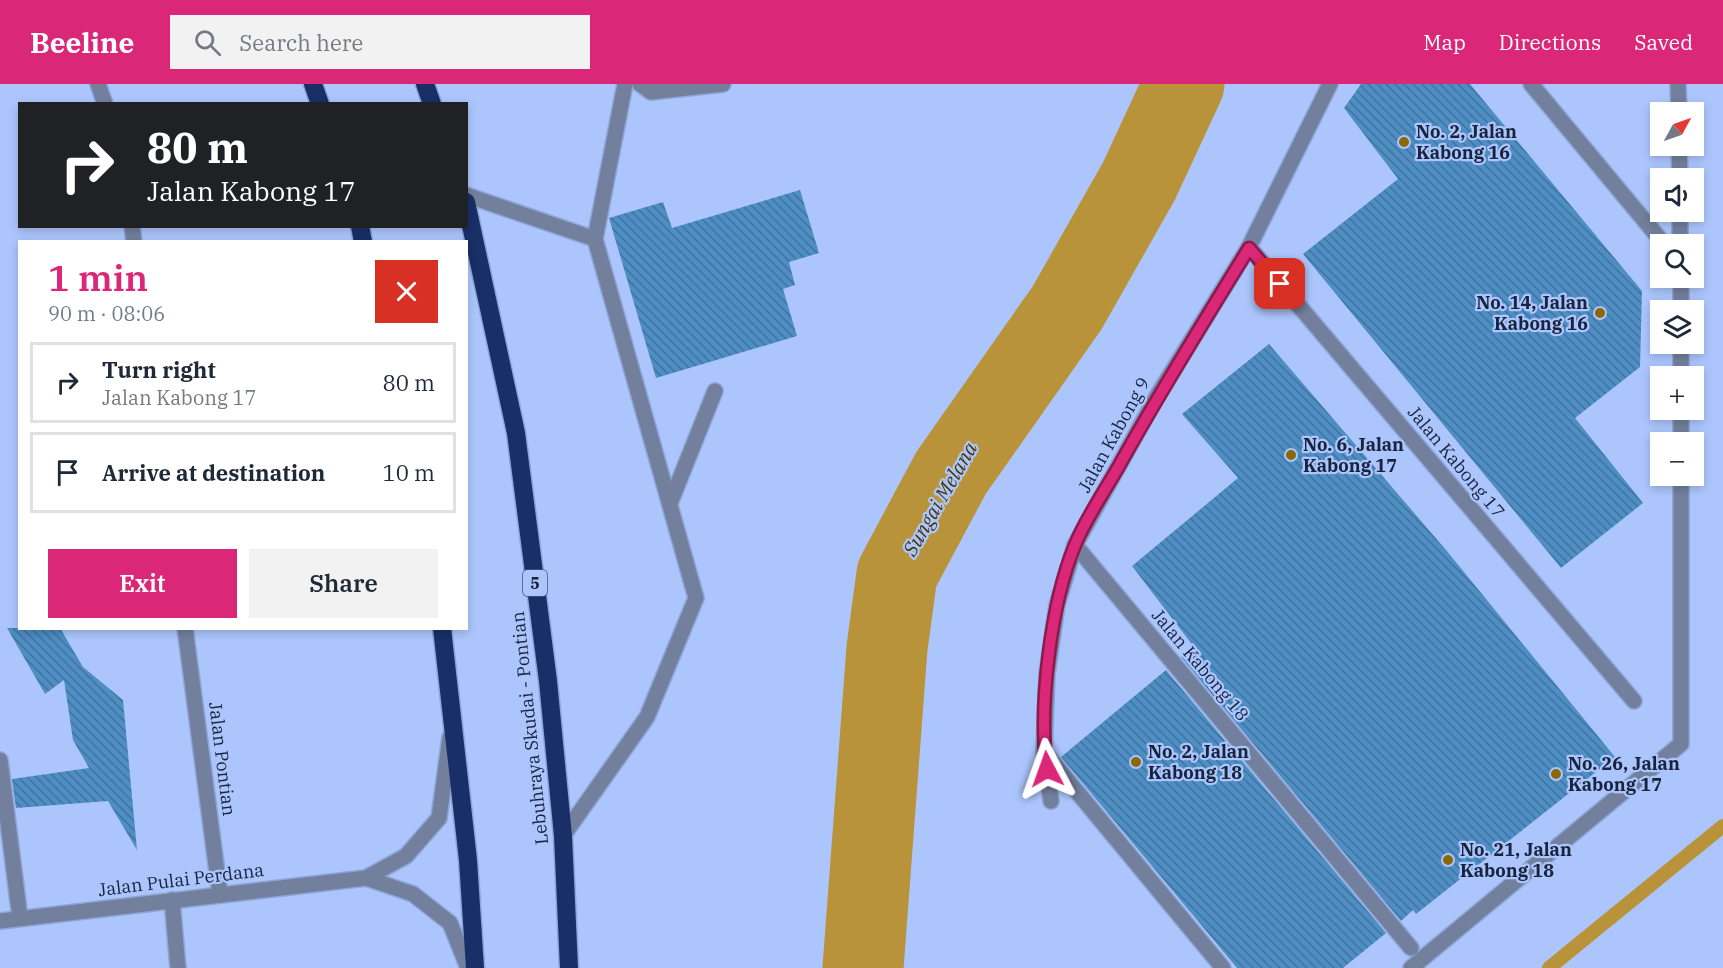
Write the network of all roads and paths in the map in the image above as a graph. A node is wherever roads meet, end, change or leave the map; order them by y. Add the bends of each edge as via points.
1 (98, 84) edge
2 (313, 84) edge
3 (425, 84) edge
4 (626, 84) edge
5 (640, 84) edge
6 (723, 84) edge
7 (1330, 84) edge
8 (1531, 84) edge
9 (1678, 84) edge
10 (104, 102) edge
11 (319, 102) edge
12 (431, 102) edge
13 (1679, 102) edge
14 (468, 196) edge
15 (468, 211) edge
16 (1656, 234) edge
17 (595, 239) junction
18 (1249, 248) junction
19 (715, 391) dead end
20 (1681, 486) edge
21 (671, 501) junction
22 (1075, 545) junction
23 (185, 630) edge
24 (442, 630) edge
25 (1634, 701) dead end
26 (452, 723) junction
27 (1044, 752) junction
28 (0, 760) edge
29 (1052, 801) dead end
30 (563, 836) junction
31 (366, 878) junction
32 (220, 895) junction
33 (172, 900) junction
34 (20, 918) junction
35 (0, 921) edge
36 (1411, 948) dead end
37 (178, 968) edge
38 (468, 968) edge
39 (475, 968) edge
40 (569, 968) edge
41 (1223, 968) edge
42 (1411, 968) edge

1 - 10 street
2 - 11 highway
3 - 12 highway
4 - 17 street
5 - 6 street via 651,92
7 - 18 street, Jalan Kabong 9
8 - 16 street
9 - 13 street
14 - 17 street
15 - 30 highway, Lebuhraya Skudai - Pontian / 5 via 516,433 548,681
17 - 21 street
18 - 22 street, Jalan Kabong 9 via 1156,398
18 - 25 street, Jalan Kabong 17
19 - 21 street
20 - 42 street via 1681,744
21 - 30 street via 696,598 647,717
22 - 27 street, Jalan Kabong 9 via 1057,605 1047,674
22 - 36 street, Jalan Kabong 18
23 - 32 street, Jalan Pontian
24 - 26 highway
26 - 31 street, Jalan Pulai Perdana via 439,818 406,856
26 - 39 highway via 468,860
27 - 29 street, Jalan Kabong 9
27 - 41 street
28 - 34 street
30 - 40 highway, Lebuhraya Skudai - Pontian / 5
31 - 32 street, Jalan Pulai Perdana
31 - 38 street, Jalan Pulai Perdana via 413,894 450,923
32 - 33 street, Jalan Pulai Perdana
33 - 34 street, Jalan Pulai Perdana
33 - 37 street
34 - 35 street, Jalan Pulai Perdana

